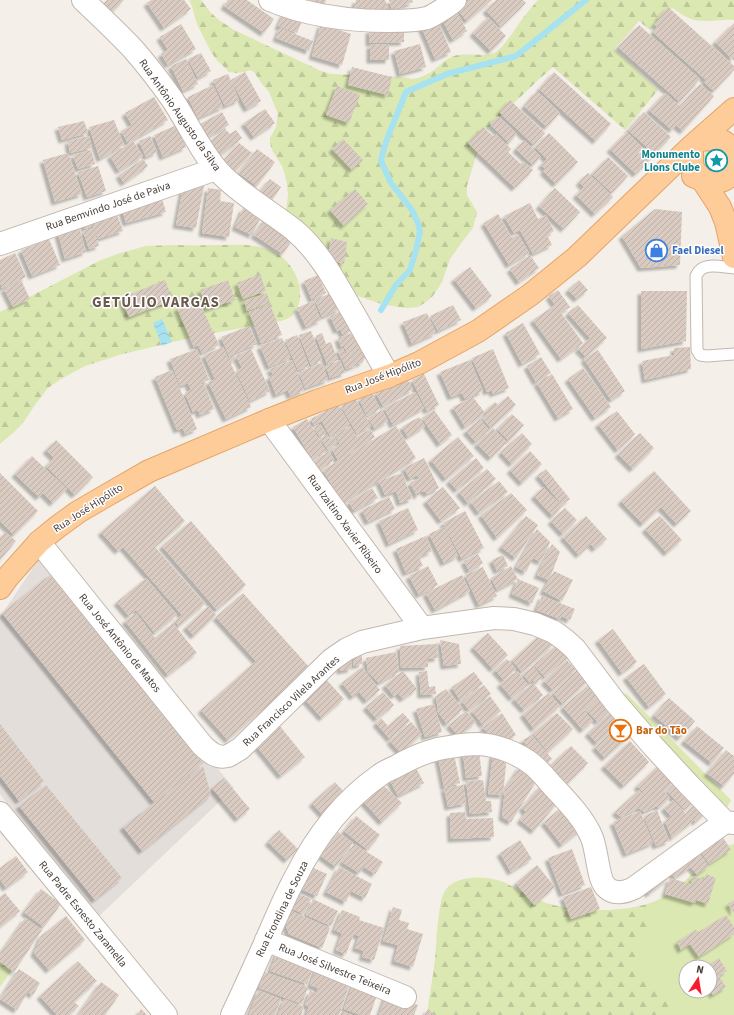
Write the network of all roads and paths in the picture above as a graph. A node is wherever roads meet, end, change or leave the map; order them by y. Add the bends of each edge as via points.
1 (83, 0) edge
2 (270, 0) edge
3 (455, 0) edge
4 (734, 109) edge
5 (696, 143) junction
6 (734, 153) edge
7 (216, 168) junction
8 (734, 170) edge
9 (660, 177) junction
10 (701, 178) junction
11 (0, 244) edge
12 (734, 257) edge
13 (734, 268) edge
14 (734, 354) edge
15 (389, 376) junction
16 (269, 420) junction
17 (39, 542) junction
18 (0, 588) edge
19 (422, 628) junction
20 (202, 745) joint
21 (0, 813) edge
22 (729, 822) edge
23 (266, 940) junction
24 (405, 997) dead end
25 (166, 1015) edge
26 (232, 1015) edge

1 - 7 street, Rua Antônio Augusto da Silva via 148,67
2 - 3 street via 312,14 345,20 380,21 428,18
4 - 5 main road, Rua José Hipólito
5 - 6 main road via 719,139 732,148
5 - 9 main road, Rua José Hipólito
5 - 10 main road via 692,164
7 - 11 street, Rua Bemvindo José de Paiva
7 - 15 street, Rua Antônio Augusto da Silva via 233,185 304,238 342,293
8 - 10 main road via 729,177 718,182
9 - 10 main road via 683,174
9 - 15 main road, Rua José Hipólito via 577,257 530,295 478,331
10 - 12 main road via 720,207
13 - 14 lane via 703,267 696,276 696,283 697,350 700,355 707,356
15 - 16 main road, Rua José Hipólito
16 - 17 main road, Rua José Hipólito via 149,471 78,512
16 - 19 street, Rua Izaltino Xavier Ribeiro
17 - 18 main road, Rua José Hipólito
17 - 20 street, Rua José Antônio de Matos
19 - 20 street, Rua Francisco Vilela Arantes via 362,642 347,649 331,660 240,749 228,756 210,753
19 - 22 street, Rua Francisco Vilela Arantes via 494,618 514,619 554,632 575,649 615,702 688,785
21 - 25 street, Rua Padre Esnesto Zaramella
22 - 23 street, Rua Erondina de Souza via 634,888 619,893 603,884 592,839 586,826 534,766 509,751 478,744 446,747 411,758 358,792 317,840 295,876
23 - 24 street, Rua José Silvestre Teixeira
23 - 26 street, Rua Erondina de Souza

